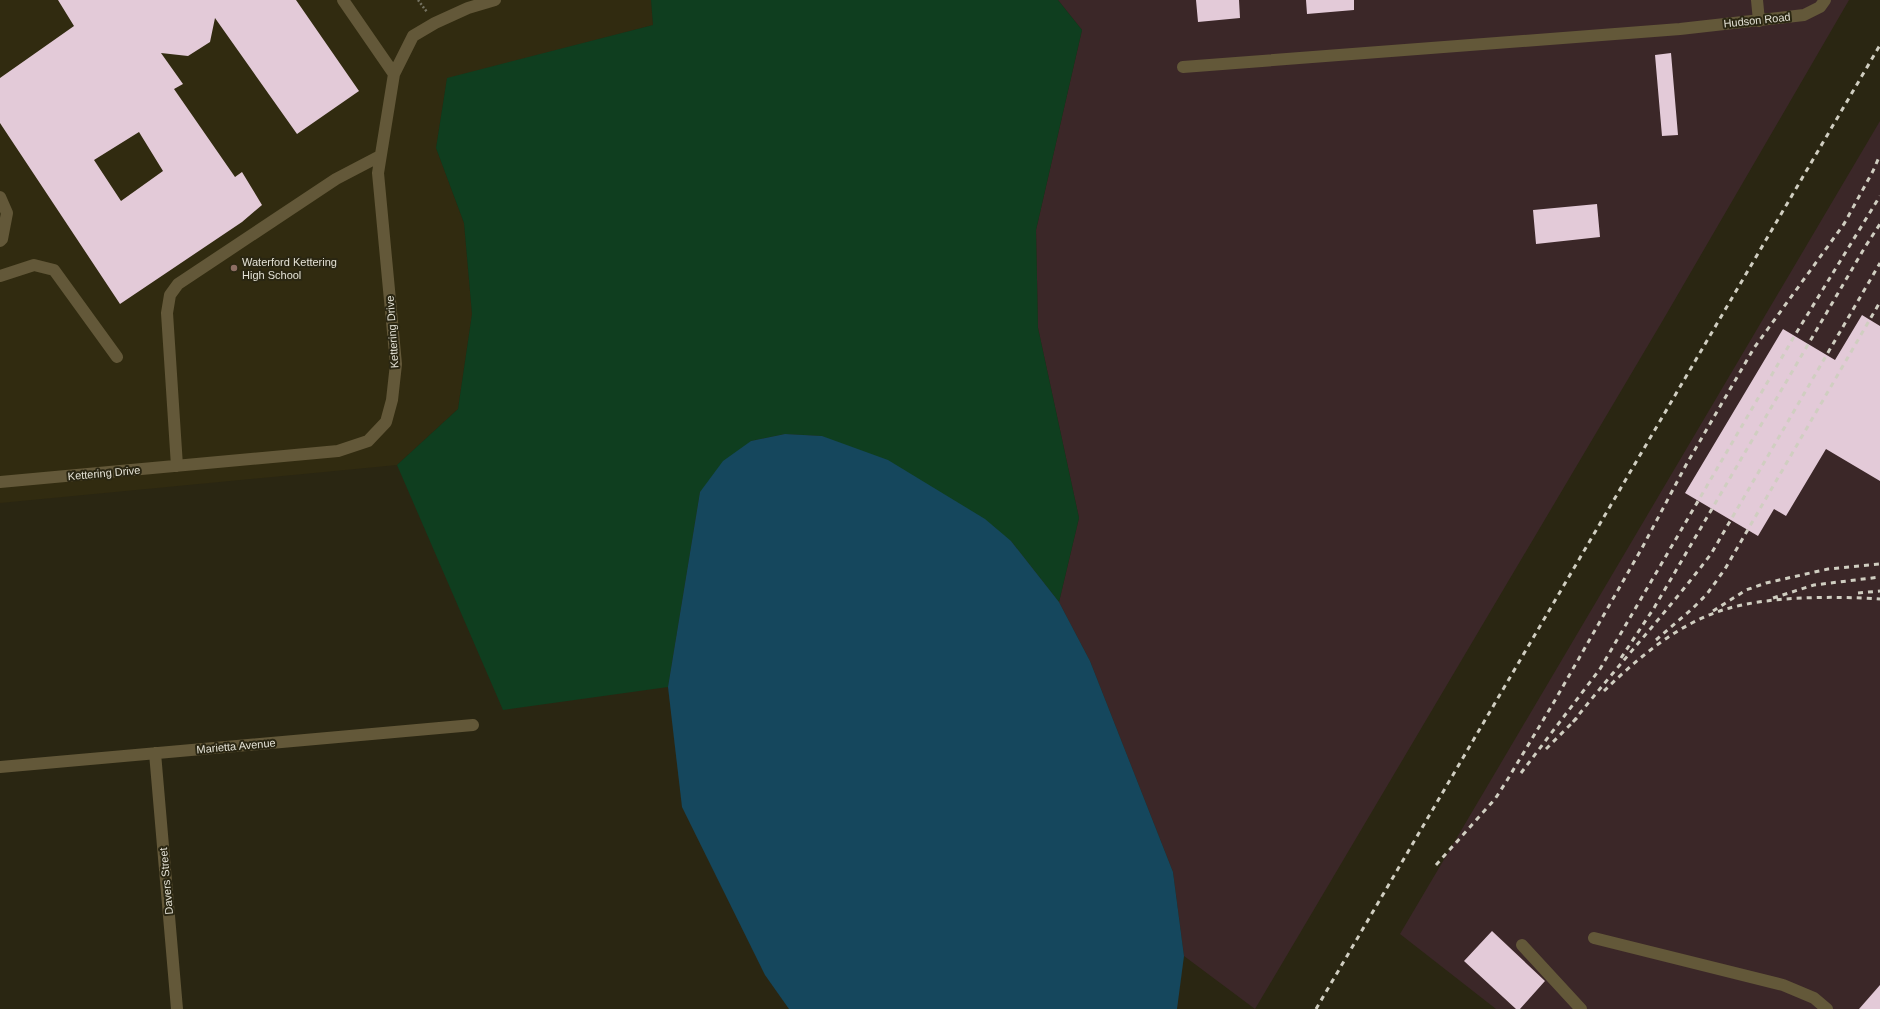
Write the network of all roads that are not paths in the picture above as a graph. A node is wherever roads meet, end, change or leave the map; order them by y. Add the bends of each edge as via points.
1 (343, 0) edge
2 (495, 0) edge
3 (1757, 0) edge
4 (1825, 0) edge
5 (1759, 21) junction
6 (1183, 67) dead end
7 (394, 74) junction
8 (380, 156) junction
9 (0, 197) edge
10 (0, 241) edge
11 (0, 276) edge
12 (117, 357) dead end
13 (177, 466) junction
14 (0, 482) edge
15 (473, 725) dead end
16 (156, 753) junction
17 (0, 767) edge
18 (1594, 938) dead end
19 (1522, 945) dead end
20 (177, 1009) edge
21 (1581, 1009) edge
22 (1827, 1009) edge

1 - 7 street
2 - 7 street, Kettering Drive via 468,8 413,36
3 - 5 street
4 - 5 street, Hudson Road via 1820,7 1804,15
5 - 6 street, Hudson Road
7 - 8 street, Kettering Drive
8 - 13 street via 336,179 178,284 170,295 167,313
8 - 13 street, Kettering Drive via 378,173 396,364 392,400 386,422 368,441 338,451
9 - 10 street via 7,213
11 - 12 street via 34,265 54,270
13 - 14 street, Kettering Drive
15 - 16 street, Marietta Avenue
16 - 17 street, Marietta Avenue
16 - 20 street, Davers Street
18 - 22 street via 1783,985 1814,998
19 - 21 street

